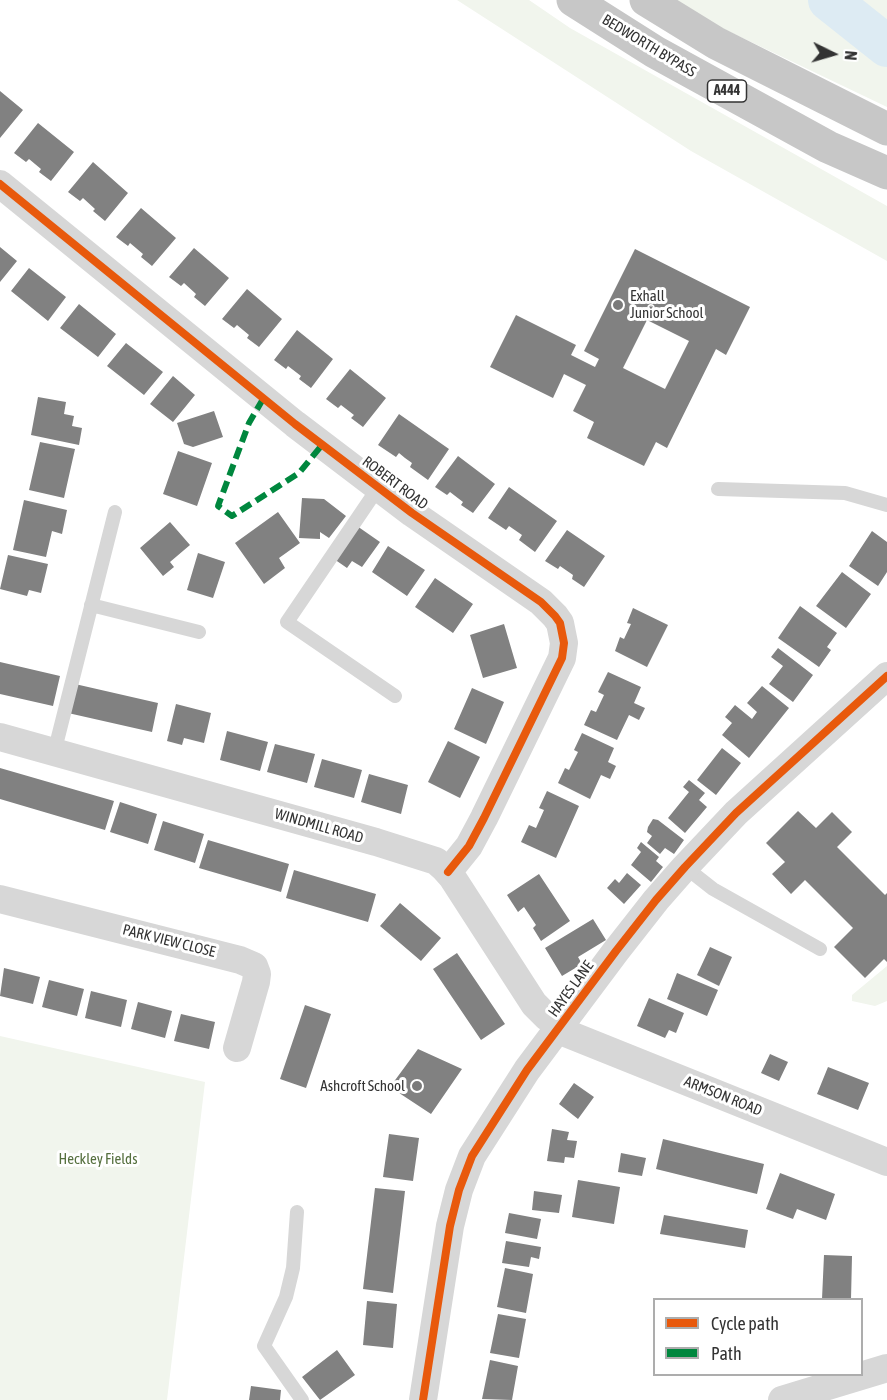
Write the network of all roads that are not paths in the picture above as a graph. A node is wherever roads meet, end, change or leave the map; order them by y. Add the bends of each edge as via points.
1 (573, 0) edge
2 (646, 0) edge
3 (887, 129) edge
4 (887, 173) edge
5 (0, 184) edge
6 (378, 488) junction
7 (718, 489) dead end
8 (887, 505) edge
9 (115, 512) dead end
10 (91, 605) junction
11 (198, 632) dead end
12 (885, 682) edge
13 (395, 696) dead end
14 (0, 737) edge
15 (54, 753) junction
16 (685, 867) junction
17 (448, 872) junction
18 (0, 899) edge
19 (820, 949) dead end
20 (559, 1028) junction
21 (237, 1048) dead end
22 (887, 1162) edge
23 (297, 1212) dead end
24 (887, 1368) edge
25 (863, 1375) edge
26 (861, 1376) edge
27 (302, 1400) edge
28 (423, 1400) edge
29 (782, 1400) edge

1 - 4 highway, BEDWORTH BYPASS / A444 via 655,52 828,147
2 - 3 highway, A444 via 716,43
5 - 6 street, ROBERT ROAD
6 - 13 lane via 287,622
6 - 17 street, ROBERT ROAD via 541,602 555,616 562,633 564,650 551,679 484,818 469,846
7 - 8 lane via 845,493
9 - 10 lane
10 - 11 lane
10 - 15 lane
12 - 16 street, HAYES LANE via 736,813
14 - 15 street, WINDMILL ROAD
15 - 17 street, WINDMILL ROAD via 424,856
16 - 19 lane via 713,889
16 - 20 street, HAYES LANE
17 - 20 street, WINDMILL ROAD via 534,1004
18 - 21 street, PARK VIEW CLOSE via 254,966 256,982
20 - 22 street, ARMSON ROAD
20 - 28 street, HAYES LANE via 472,1156 459,1190
23 - 27 lane via 293,1268 286,1297 264,1346
24 - 25 street
26 - 29 street

